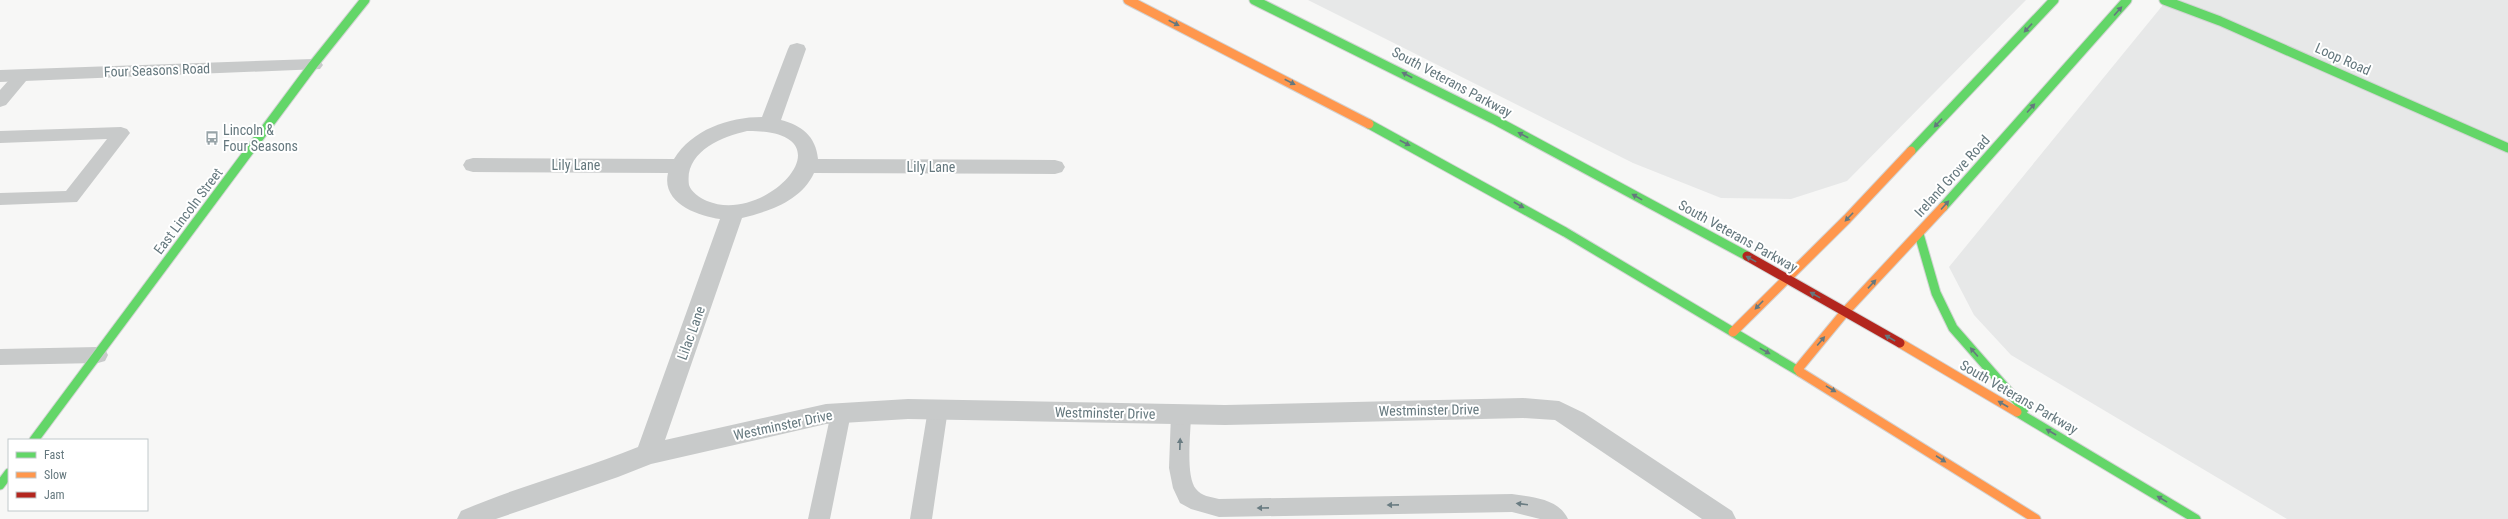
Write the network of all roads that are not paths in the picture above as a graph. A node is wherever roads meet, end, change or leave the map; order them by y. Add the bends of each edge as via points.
1 (365, 0) edge
2 (1128, 0) edge
3 (1254, 0) edge
4 (2054, 0) edge
5 (2128, 0) edge
6 (2164, 0) edge
7 (797, 49) dead end
8 (313, 65) junction
9 (23, 75) junction
10 (0, 76) edge
11 (0, 101) edge
12 (769, 124) junction
13 (0, 136) edge
14 (2508, 148) edge
15 (473, 165) dead end
16 (679, 166) junction
17 (808, 166) junction
18 (1055, 167) dead end
19 (0, 199) edge
20 (734, 211) junction
21 (1919, 234) junction
22 (1785, 278) junction
23 (1845, 312) junction
24 (1733, 332) junction
25 (98, 355) junction
26 (0, 357) edge
27 (1798, 369) junction
28 (938, 409) junction
29 (841, 413) junction
30 (1181, 414) junction
31 (2036, 423) junction
32 (35, 439) edge
33 (648, 454) junction
34 (8, 475) edge
35 (0, 485) edge
36 (470, 519) edge
37 (819, 519) edge
38 (921, 519) edge
39 (1557, 519) edge
40 (1723, 519) edge
41 (2036, 519) edge
42 (2196, 519) edge

1 - 8 main road, East Lincoln Street
2 -> 24 main road via 1334,105 1491,189
22 -> 3 main road, South Veterans Parkway via 1560,154 1368,54
4 -> 22 main road via 1847,219
21 -> 5 main road, Ireland Grove Road
6 - 14 main road, Loop Road via 2220,21
7 - 12 street
8 - 9 street, Four Seasons Road
8 - 25 main road, East Lincoln Street
9 - 10 street, Four Seasons Road
9 - 11 lane
12 - 16 street via 747,124 705,138 689,151
12 - 17 street via 784,127 797,134 805,143 809,154
13 - 19 lane via 121,133 72,197
15 - 16 street, Lily Lane
16 - 20 street via 679,187 682,194 694,204 712,210
17 - 18 street, Lily Lane
17 - 20 street via 801,179 778,198 754,208
20 - 33 street, Lilac Lane
23 -> 21 main road, Ireland Grove Road
31 -> 21 main road via 1953,328 1936,293
23 -> 22 main road, South Veterans Parkway
22 -> 24 main road
27 -> 23 main road, Ireland Grove Road
31 -> 23 main road, South Veterans Parkway
24 -> 27 main road
25 - 26 lane
25 - 32 main road, East Lincoln Street
27 -> 41 main road
28 - 29 street, Westminster Drive
28 - 30 street, Westminster Drive
28 - 38 lane
29 - 33 street, Westminster Drive via 826,414
29 - 37 lane
39 -> 30 lane via 1542,508 1512,503 1219,508 1204,505 1189,497 1184,486 1180,458
30 - 40 street, Westminster Drive via 1542,408 1558,411
42 -> 31 main road, South Veterans Parkway
33 - 36 street, Westminster Drive
34 - 35 main road

